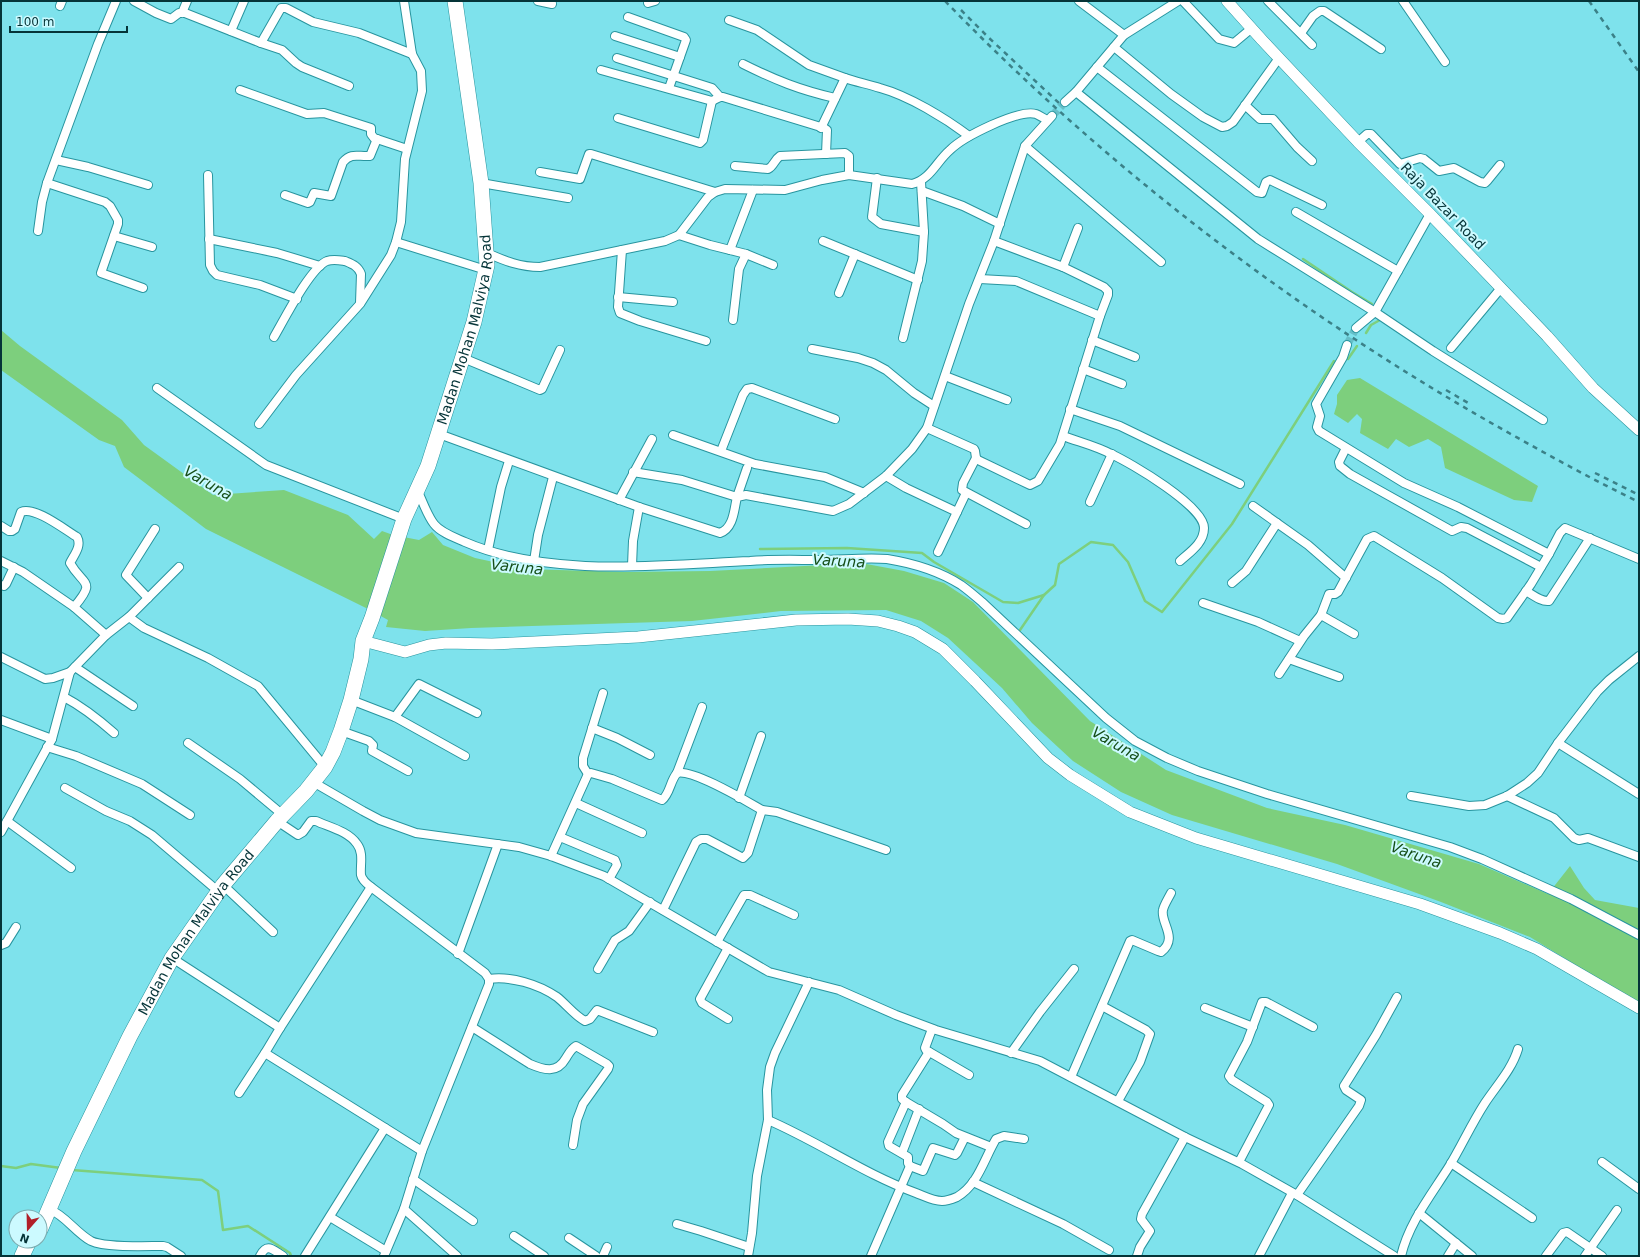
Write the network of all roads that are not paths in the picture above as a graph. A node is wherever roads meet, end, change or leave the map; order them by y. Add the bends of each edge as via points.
1 (116, 1) edge
2 (134, 1) edge
3 (187, 1) edge
4 (244, 1) edge
5 (404, 1) edge
6 (455, 1) edge
7 (538, 1) edge
8 (1079, 1) edge
9 (1178, 1) edge
10 (1227, 1) edge
11 (1268, 1) edge
12 (1403, 1) edge
13 (552, 4) dead end
14 (182, 13) junction
15 (628, 17) dead end
16 (729, 20) dead end
17 (1252, 28) junction
18 (231, 31) junction
19 (1301, 33) junction
20 (615, 36) dead end
21 (1124, 36) junction
22 (261, 43) junction
23 (1312, 45) dead end
24 (1114, 47) junction
25 (1381, 49) dead end
26 (412, 54) junction
27 (680, 57) junction
28 (617, 58) dead end
29 (1279, 58) junction
30 (1445, 62) dead end
31 (743, 64) dead end
32 (1097, 67) junction
33 (601, 70) dead end
34 (674, 76) junction
35 (844, 78) junction
36 (349, 86) dead end
37 (669, 88) junction
38 (240, 90) dead end
39 (1076, 92) junction
40 (720, 97) junction
41 (835, 98) junction
42 (712, 101) junction
43 (1066, 102) tunnel mouth
44 (1245, 105) junction
45 (618, 118) dead end
46 (821, 128) junction
47 (969, 136) junction
48 (377, 139) junction
49 (1358, 142) junction
50 (1025, 146) junction
51 (407, 149) junction
52 (826, 154) junction
53 (56, 160) junction
54 (1312, 161) dead end
55 (1500, 164) dead end
56 (735, 166) dead end
57 (540, 172) dead end
58 (208, 175) dead end
59 (848, 175) junction
60 (877, 178) junction
61 (921, 182) junction
62 (47, 183) junction
63 (481, 183) junction
64 (148, 184) dead end
65 (753, 190) junction
66 (922, 191) junction
67 (715, 192) junction
68 (285, 195) dead end
69 (568, 198) dead end
70 (1322, 205) dead end
71 (1296, 212) dead end
72 (1430, 214) junction
73 (1000, 224) junction
74 (1078, 228) dead end
75 (38, 231) dead end
76 (924, 232) junction
77 (679, 235) junction
78 (114, 236) junction
79 (209, 239) junction
80 (823, 241) dead end
81 (994, 241) junction
82 (396, 242) junction
83 (152, 247) dead end
84 (622, 250) junction
85 (730, 250) junction
86 (488, 253) junction
87 (746, 254) junction
88 (855, 254) junction
89 (1161, 262) dead end
90 (773, 265) dead end
91 (320, 266) junction
92 (1063, 267) junction
93 (486, 270) junction
94 (1398, 271) junction
95 (980, 279) junction
96 (918, 280) junction
97 (143, 288) dead end
98 (1501, 288) junction
99 (839, 293) dead end
100 (618, 297) junction
101 (297, 299) junction
102 (673, 302) dead end
103 (360, 304) junction
104 (1375, 312) junction
105 (1100, 316) junction
106 (733, 320) dead end
107 (1356, 328) tunnel mouth
108 (274, 337) dead end
109 (903, 338) dead end
110 (1092, 340) junction
111 (706, 341) dead end
112 (1347, 345) tunnel mouth
113 (1451, 348) dead end
114 (812, 349) dead end
115 (560, 350) dead end
116 (1135, 357) dead end
117 (463, 358) junction
118 (1083, 369) junction
119 (945, 376) junction
120 (1122, 384) dead end
121 (158, 388) dead end
122 (1007, 400) dead end
123 (934, 406) junction
124 (1070, 409) junction
125 (835, 419) dead end
126 (1543, 420) dead end
127 (259, 424) dead end
128 (927, 428) junction
129 (1639, 430) edge
130 (439, 434) junction
131 (673, 435) dead end
132 (1063, 436) junction
133 (652, 439) dead end
134 (1346, 448) junction
135 (721, 451) junction
136 (1112, 454) junction
137 (976, 458) junction
138 (509, 461) junction
139 (747, 468) dead end
140 (633, 472) junction
141 (886, 476) junction
142 (553, 477) junction
143 (1240, 484) dead end
144 (418, 492) junction
145 (864, 492) junction
146 (966, 493) junction
147 (737, 497) junction
148 (619, 500) junction
149 (1090, 502) dead end
150 (1254, 506) dead end
151 (639, 507) junction
152 (957, 512) junction
153 (404, 519) junction
154 (1277, 523) junction
155 (1026, 524) dead end
156 (1, 526) edge
157 (155, 529) dead end
158 (1590, 538) junction
159 (488, 550) junction
160 (938, 552) dead end
161 (1549, 554) junction
162 (1639, 559) edge
163 (1, 561) edge
164 (534, 561) junction
165 (1180, 561) dead end
166 (179, 566) dead end
167 (632, 566) junction
168 (1541, 567) junction
169 (14, 568) junction
170 (1346, 578) junction
171 (1232, 583) dead end
172 (1, 585) edge
173 (1526, 591) junction
174 (148, 598) junction
175 (1203, 603) dead end
176 (74, 607) junction
177 (1321, 615) junction
178 (129, 617) junction
179 (1354, 634) dead end
180 (106, 636) junction
181 (1300, 641) junction
182 (362, 643) junction
183 (1639, 656) edge
184 (1, 657) edge
185 (1289, 659) junction
186 (73, 670) junction
187 (1279, 674) dead end
188 (1339, 677) dead end
189 (603, 693) dead end
190 (64, 697) junction
191 (352, 700) junction
192 (133, 706) dead end
193 (702, 707) dead end
194 (477, 713) dead end
195 (395, 717) junction
196 (1, 720) edge
197 (592, 728) junction
198 (341, 731) junction
199 (114, 733) dead end
200 (760, 736) dead end
201 (52, 739) junction
202 (188, 742) dead end
203 (1558, 744) junction
204 (47, 747) junction
205 (650, 755) dead end
206 (465, 756) dead end
207 (323, 764) junction
208 (408, 771) dead end
209 (677, 773) junction
210 (588, 774) junction
211 (313, 782) junction
212 (64, 788) dead end
213 (1639, 794) edge
214 (1411, 796) dead end
215 (1507, 796) junction
216 (739, 798) junction
217 (576, 803) junction
218 (762, 810) junction
219 (190, 815) dead end
220 (279, 816) junction
221 (7, 821) junction
222 (1, 832) edge
223 (642, 833) dead end
224 (560, 836) junction
225 (498, 844) junction
226 (886, 850) dead end
227 (552, 856) junction
228 (1639, 857) edge
229 (72, 868) dead end
230 (610, 879) junction
231 (218, 886) junction
232 (371, 887) junction
233 (1170, 893) dead end
234 (650, 902) junction
235 (663, 910) junction
236 (794, 915) dead end
237 (16, 927) dead end
238 (273, 932) dead end
239 (1639, 935) edge
240 (717, 942) junction
241 (1, 945) edge
242 (728, 948) junction
243 (458, 954) junction
244 (172, 958) junction
245 (598, 969) dead end
246 (1074, 969) dead end
247 (489, 978) junction
248 (809, 982) junction
249 (1397, 997) dead end
250 (1102, 1006) junction
251 (1205, 1008) dead end
252 (1639, 1008) edge
253 (728, 1019) dead end
254 (472, 1027) junction
255 (1253, 1027) junction
256 (1313, 1027) dead end
257 (280, 1028) junction
258 (932, 1029) junction
259 (652, 1032) dead end
260 (1518, 1049) dead end
261 (929, 1052) junction
262 (265, 1053) junction
263 (1011, 1053) junction
264 (969, 1075) dead end
265 (1071, 1077) junction
266 (240, 1093) dead end
267 (1118, 1101) junction
268 (906, 1102) junction
269 (919, 1109) junction
270 (768, 1120) junction
271 (385, 1128) junction
272 (965, 1137) junction
273 (1185, 1137) junction
274 (1024, 1139) dead end
275 (573, 1145) dead end
276 (991, 1147) junction
277 (71, 1151) junction
278 (422, 1151) junction
279 (902, 1153) junction
280 (1239, 1162) junction
281 (1602, 1162) dead end
282 (1451, 1163) junction
283 (910, 1166) junction
284 (413, 1179) junction
285 (973, 1182) junction
286 (900, 1187) junction
287 (1639, 1189) edge
288 (1295, 1194) junction
289 (46, 1209) edge
290 (404, 1209) junction
291 (1617, 1210) dead end
292 (1419, 1213) junction
293 (48, 1214) edge
294 (330, 1217) junction
295 (1532, 1218) dead end
296 (473, 1222) dead end
297 (677, 1224) dead end
298 (514, 1236) dead end
299 (569, 1238) dead end
300 (1456, 1243) junction
301 (749, 1247) junction
302 (607, 1248) dead end
303 (1591, 1248) junction
304 (1109, 1250) dead end
305 (385, 1254) edge
306 (181, 1256) edge
307 (260, 1256) edge
308 (283, 1256) edge
309 (305, 1256) edge
310 (457, 1256) edge
311 (544, 1256) edge
312 (596, 1256) edge
313 (603, 1256) edge
314 (748, 1256) edge
315 (871, 1256) edge
316 (1137, 1256) edge
317 (1259, 1256) edge
318 (1394, 1256) edge
319 (1401, 1256) edge
320 (1448, 1256) edge
321 (1472, 1256) edge
322 (1546, 1256) edge
323 (1585, 1256) edge
324 (1602, 1256) edge

1 - 53 street
2 - 14 street via 171,19
3 - 14 street
4 - 18 street
5 - 26 street
6 - 63 highway, Madan Mohan Malviya Road
7 - 13 street
8 - 21 street
9 - 17 street via 1219,39 1234,43
9 - 21 street
10 - 17 street, Raja Bazar Road
11 - 19 street
12 - 30 street
14 - 18 street
15 - 27 street via 684,37 686,43
16 - 35 street via 757,30 809,65
17 - 29 street, Raja Bazar Road
18 - 22 street
19 - 23 street
19 - 25 street via 1313,16 1324,11
20 - 27 street
21 - 24 street
22 - 26 street via 283,8 313,22 359,33
22 - 36 street via 282,50 302,67
24 - 32 street
24 - 44 street via 1171,94 1222,128 1233,122
26 - 51 street via 421,71 422,91
27 - 34 street
28 - 34 street
29 - 44 street
29 - 49 street, Raja Bazar Road
31 - 41 street via 774,80 807,92
32 - 39 street
32 - 70 street via 1257,192 1262,192 1266,182 1270,180
33 - 37 street
34 - 37 street
34 - 40 street via 712,88
35 - 41 street
35 - 47 street via 881,88 914,103 948,121
37 - 42 street
38 - 48 street via 307,114 324,113 371,128 373,137
39 - 43 street
39 - 104 street via 1258,239
40 - 42 street
40 - 46 street
41 - 46 street
42 - 45 street via 703,140 700,143
44 - 54 street via 1262,120 1273,119
46 - 52 street via 827,130
47 - 50 street via 1015,116 1036,114 1049,118
47 - 61 street via 941,158
48 - 51 street
48 - 68 street via 370,156 356,155 345,159 331,196 314,193 308,203
49 - 55 street via 1367,134 1371,134 1400,164 1420,158 1439,171 1454,168 1485,183
49 - 72 street, Raja Bazar Road
50 - 73 street
50 - 89 street
51 - 82 street via 401,222
52 - 56 street via 780,156 768,169
52 - 59 street via 847,154
53 - 62 street
53 - 64 street
57 - 67 street via 580,179 591,154
58 - 79 street
59 - 60 street
59 - 65 street via 785,190
60 - 61 street via 912,184
60 - 76 street via 872,217 881,224
61 - 66 street
62 - 75 street
62 - 78 street via 108,204 118,222
63 - 69 street
63 - 86 highway, Madan Mohan Malviya Road
65 - 67 street via 725,189
65 - 85 street
66 - 73 street via 963,206
66 - 76 street
67 - 77 street via 708,196
71 - 94 street
72 - 94 street
72 - 98 street, Raja Bazar Road
73 - 81 street
74 - 92 street
76 - 96 street
77 - 84 street
77 - 85 street
78 - 83 street
78 - 97 street via 101,273
79 - 91 street via 277,253
79 - 101 street via 210,265 217,275 260,285
80 - 88 street
81 - 92 street
81 - 95 street
82 - 93 street
82 - 103 street via 391,255
84 - 86 street via 540,267 513,264
84 - 100 street
85 - 87 street
86 - 93 highway, Madan Mohan Malviya Road
87 - 90 street
87 - 106 street via 739,269
88 - 96 street
88 - 99 street
91 - 101 street via 310,276
91 - 103 street via 326,261 336,259 354,265 360,270
92 - 105 street via 1108,291
93 - 117 highway, Madan Mohan Malviya Road
94 - 104 street
95 - 105 street via 1016,281
95 - 119 street
96 - 109 street
98 - 113 street
98 - 129 street, Raja Bazar Road via 1593,388
100 - 102 street
100 - 111 street via 620,313
101 - 108 street
103 - 127 street via 296,375
104 - 107 street
104 - 126 street
105 - 110 street
110 - 116 street
110 - 118 street
112 - 134 street via 1343,357 1316,404 1320,416 1317,427 1319,431
114 - 123 street via 873,363
115 - 117 street via 540,390
117 - 130 highway, Madan Mohan Malviya Road
118 - 120 street
118 - 124 street
119 - 122 street
119 - 123 street
121 - 153 street via 266,465
123 - 128 street
124 - 132 street
124 - 143 street via 1120,426
125 - 135 street via 752,388 747,389
128 - 137 street via 974,449
128 - 141 street via 912,449
130 - 138 street
130 - 144 highway, Madan Mohan Malviya Road
131 - 135 street
132 - 136 street
132 - 137 street via 1038,481 1033,484 1026,484
133 - 140 street
134 - 161 street via 1404,483 1458,507
134 - 168 street via 1339,462 1350,474 1452,531 1461,527 1467,528
135 - 145 street via 755,464 825,477
136 - 149 street
136 - 165 street via 1170,489 1192,506 1201,520 1204,526 1202,540
137 - 146 street via 963,483 962,488
138 - 142 street
138 - 159 street
139 - 147 street
140 - 147 street via 682,480
140 - 148 street
141 - 145 street
141 - 152 street
142 - 148 street
142 - 164 street
144 - 153 highway, Madan Mohan Malviya Road
144 - 159 street via 434,524 454,537
145 - 147 street via 849,504 832,510 746,495
146 - 152 street
146 - 155 street
147 - 151 street via 730,527 720,533
148 - 151 street
150 - 154 street
151 - 167 street
152 - 160 street
153 - 182 highway, Madan Mohan Malviya Road
154 - 170 street via 1308,545
154 - 171 street via 1246,571
156 - 176 street via 12,531 21,512 26,510 47,519 77,538 79,546 70,563 86,583 86,590
157 - 174 street via 126,575
158 - 161 street via 1565,528
158 - 162 street
158 - 173 street via 1550,601 1542,600
159 - 164 street
161 - 168 street
163 - 169 street
164 - 167 street
166 - 174 street
167 - 239 street via 752,560 886,559 936,572 961,585 982,602 1135,741 1166,758 1267,794 1450,847 1571,898
168 - 173 street
169 - 172 street via 6,584
169 - 176 street
170 - 173 street via 1367,539 1374,536 1442,578 1498,618 1506,618
170 - 177 street via 1338,592 1329,594
174 - 178 street
175 - 181 street via 1258,622
176 - 180 street
177 - 179 street
177 - 181 street
178 - 180 street
178 - 207 street via 144,628 208,658 258,686
180 - 186 street
181 - 185 street
182 - 191 highway, Madan Mohan Malviya Road via 362,659
182 - 207 highway, Madan Mohan Malviya Road via 355,658 345,701
182 - 252 street via 405,652 446,643 492,644 638,637 796,620 848,619 898,626 915,632 943,649 1048,758 1070,775 1130,812 1196,838 1420,904 1500,933 1537,949
183 - 203 street via 1597,692
184 - 186 street via 45,679
185 - 187 street
185 - 188 street
186 - 190 street
186 - 192 street
189 - 197 street
190 - 199 street via 97,718
190 - 201 street
191 - 195 street
191 - 198 highway, Madan Mohan Malviya Road
193 - 209 street
194 - 195 street via 419,684
195 - 206 street
196 - 201 street
197 - 205 street
197 - 210 street via 582,764
198 - 207 highway, Madan Mohan Malviya Road via 334,752
198 - 208 street via 370,741 373,745 372,751
200 - 216 street
201 - 204 street
202 - 220 street via 240,779
203 - 213 street
203 - 215 street via 1538,773
204 - 219 street via 76,756 142,784
204 - 221 street
207 - 211 highway, Madan Mohan Malviya Road
207 - 220 highway, Madan Mohan Malviya Road
209 - 210 street via 662,800 612,779
209 - 216 street via 682,772 700,778
210 - 217 street
211 - 220 highway, Madan Mohan Malviya Road
211 - 225 street via 380,820 416,833
212 - 231 street via 148,832
214 - 215 street via 1469,806 1485,804
215 - 228 street via 1554,818 1574,838 1588,838
216 - 218 street
217 - 223 street
217 - 224 street
218 - 226 street via 777,812
218 - 235 street via 748,853 743,858 707,838 696,842
220 - 231 highway, Madan Mohan Malviya Road
220 - 232 street via 298,835 304,832 311,821 316,821 352,838 361,853 361,875
221 - 222 street
221 - 229 street
224 - 227 street
224 - 230 street via 615,860 616,865
225 - 227 street
225 - 243 street
227 - 230 street
230 - 234 street
231 - 238 street
231 - 244 highway, Madan Mohan Malviya Road
231 - 277 highway, Madan Mohan Malviya Road via 168,948 123,1035
232 - 243 street
232 - 257 street
233 - 250 street via 1163,911 1169,935 1164,949 1162,952 1130,941
234 - 235 street
234 - 245 street via 629,931 615,940
235 - 240 street
236 - 240 street via 750,895 744,895
237 - 241 street via 6,943
240 - 242 street
242 - 248 street via 769,972
242 - 253 street via 700,999 702,1003
243 - 247 street
244 - 257 street
244 - 277 highway, Madan Mohan Malviya Road
246 - 263 street
247 - 254 street
247 - 259 street via 512,979 543,989 557,997 585,1021 590,1020 597,1010
248 - 258 street via 839,990
248 - 270 street via 770,1067 767,1090
249 - 288 street via 1344,1086 1361,1100 1359,1106
250 - 265 street
250 - 267 street via 1150,1034 1140,1062
251 - 255 street
254 - 275 street via 540,1068 558,1068 576,1046 609,1066 583,1104 577,1120
254 - 278 street
255 - 256 street via 1264,1002
255 - 280 street via 1229,1076 1269,1105
257 - 262 street
258 - 261 street via 925,1048
258 - 263 street
260 - 282 street via 1510,1068 1484,1105
261 - 264 street
261 - 268 street via 902,1095
262 - 266 street
262 - 271 street
263 - 265 street via 1040,1061
265 - 267 street
267 - 273 street
268 - 269 street
268 - 279 street via 888,1142 889,1146
269 - 272 street via 956,1134
269 - 279 street
270 - 286 street via 812,1140
270 - 301 street via 757,1176
271 - 278 street
271 - 294 street
272 - 276 street
272 - 283 street via 957,1154 933,1148 923,1171
273 - 280 street
273 - 316 street via 1142,1214 1141,1219 1150,1231
274 - 276 street via 1004,1136 996,1139
276 - 285 street
277 - 289 highway, Madan Mohan Malviya Road
278 - 284 street
279 - 283 street via 908,1157
280 - 288 street
281 - 287 street
282 - 292 street
282 - 295 street
283 - 286 street
284 - 290 street
284 - 296 street
285 - 286 street via 958,1196 943,1201
285 - 304 street via 1057,1220
286 - 315 street
288 - 317 street
288 - 318 street
290 - 305 street
290 - 310 street
291 - 303 street
292 - 300 street
292 - 319 street
293 - 306 street via 62,1216 82,1234 98,1243 163,1246
294 - 305 street
294 - 309 street
297 - 301 street
298 - 311 street
299 - 312 street
300 - 320 street
300 - 321 street
301 - 314 street
302 - 313 street
303 - 322 street via 1567,1232
303 - 323 street
303 - 324 street
307 - 308 street via 264,1250 271,1248

